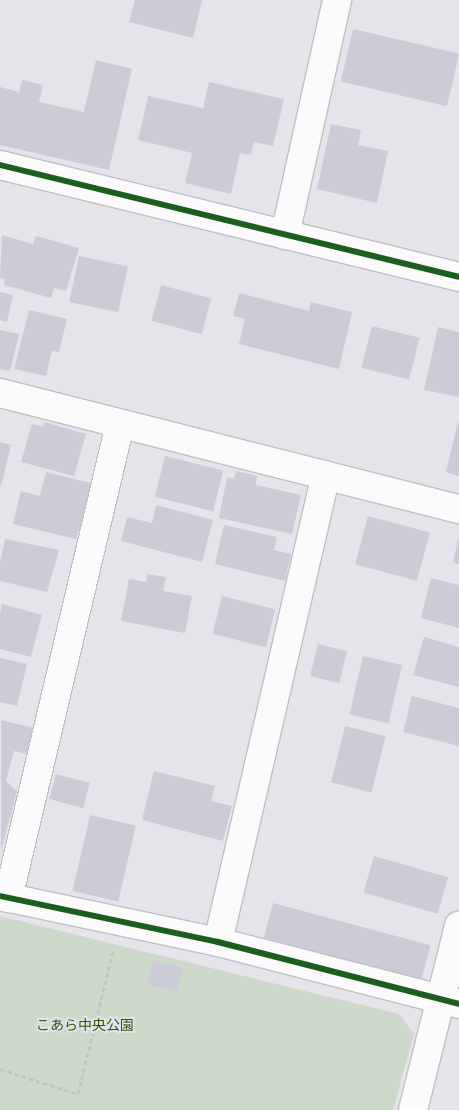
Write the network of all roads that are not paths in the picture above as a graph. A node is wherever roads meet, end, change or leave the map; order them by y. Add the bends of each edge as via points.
1 (337, 0) edge
2 (0, 165) edge
3 (285, 235) junction
4 (459, 277) edge
5 (0, 393) edge
6 (120, 424) junction
7 (326, 475) junction
8 (459, 509) edge
9 (4, 897) edge
10 (459, 926) edge
11 (218, 942) junction
12 (450, 1002) edge
13 (414, 1110) edge

1 - 3 street
2 - 3 street
3 - 4 street
5 - 6 street
6 - 7 street
6 - 9 street
7 - 8 street
7 - 11 street
9 - 11 street
10 - 12 street
11 - 12 street
12 - 13 street

